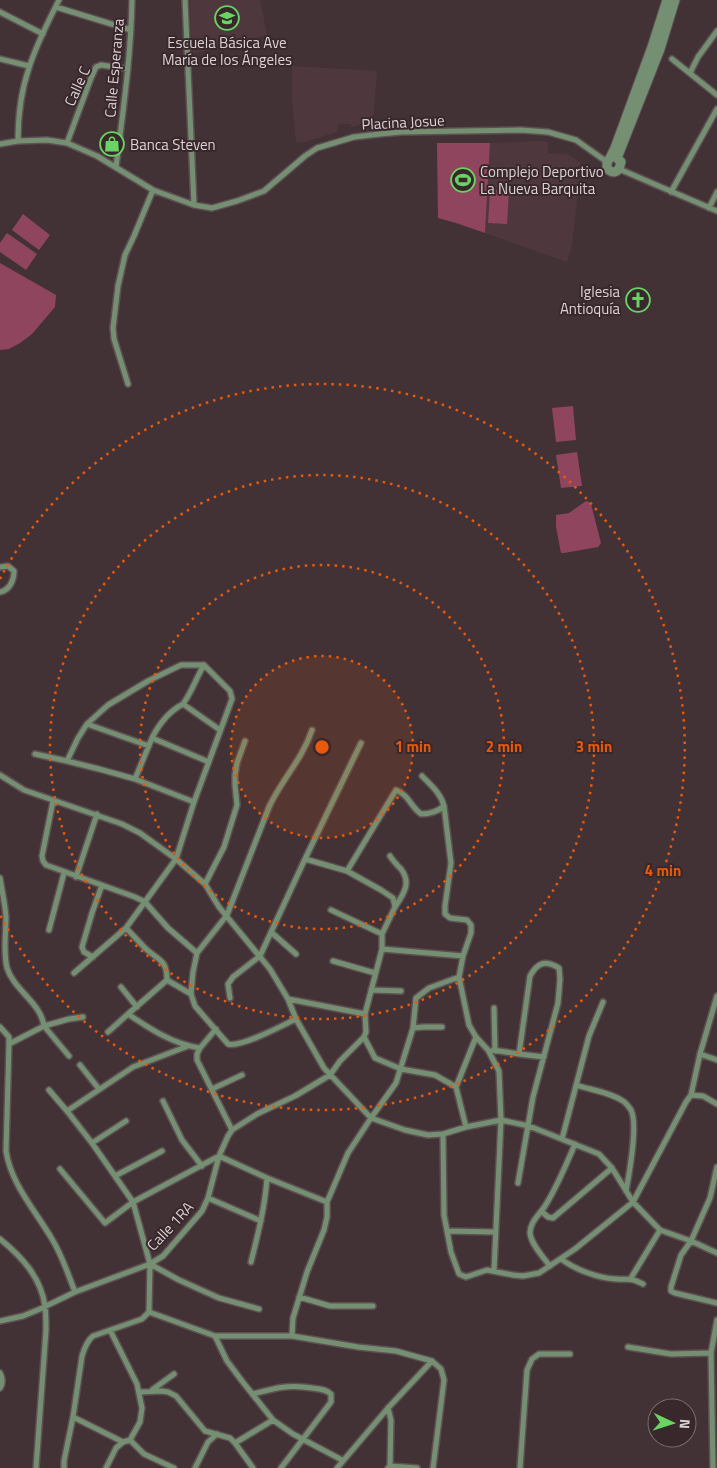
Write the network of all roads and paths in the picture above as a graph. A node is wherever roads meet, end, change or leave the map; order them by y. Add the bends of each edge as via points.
1 (59, 0) edge
2 (132, 0) edge
3 (185, 0) edge
4 (667, 0) edge
5 (675, 0) edge
6 (56, 7) junction
7 (0, 12) edge
8 (131, 30) junction
9 (717, 31) edge
10 (43, 34) junction
11 (672, 58) dead end
12 (0, 59) edge
13 (29, 66) junction
14 (128, 69) junction
15 (690, 73) junction
16 (717, 95) edge
17 (717, 109) edge
18 (18, 141) junction
19 (67, 143) junction
20 (0, 144) edge
21 (611, 159) junction
22 (116, 167) junction
23 (619, 169) junction
24 (153, 190) junction
25 (672, 192) junction
26 (717, 192) edge
27 (194, 205) junction
28 (709, 208) junction
29 (717, 211) edge
30 (128, 384) dead end
31 (0, 568) edge
32 (0, 592) edge
33 (204, 665) junction
34 (183, 704) junction
35 (87, 724) junction
36 (220, 730) junction
37 (312, 730) dead end
38 (152, 738) junction
39 (245, 741) dead end
40 (361, 743) dead end
41 (149, 746) junction
42 (35, 754) dead end
43 (67, 761) junction
44 (208, 762) junction
45 (0, 775) edge
46 (422, 776) dead end
47 (134, 779) junction
48 (53, 801) junction
49 (194, 802) junction
50 (444, 806) junction
51 (97, 814) junction
52 (390, 856) dead end
53 (176, 859) junction
54 (305, 859) junction
55 (347, 872) junction
56 (64, 873) junction
57 (76, 877) junction
58 (0, 878) edge
59 (205, 884) junction
60 (102, 885) junction
61 (145, 902) junction
62 (395, 907) junction
63 (331, 910) dead end
64 (227, 915) junction
65 (126, 928) junction
66 (49, 930) dead end
67 (271, 932) junction
68 (382, 934) junction
69 (382, 949) junction
70 (197, 954) junction
71 (296, 954) dead end
72 (260, 956) junction
73 (463, 956) junction
74 (93, 957) junction
75 (333, 961) dead end
76 (74, 973) dead end
77 (375, 973) junction
78 (459, 978) junction
79 (167, 980) junction
80 (121, 987) dead end
81 (371, 990) junction
82 (401, 991) dead end
83 (191, 994) junction
84 (717, 996) edge
85 (230, 998) dead end
86 (288, 999) junction
87 (603, 1002) dead end
88 (137, 1007) junction
89 (494, 1008) dead end
90 (128, 1014) junction
91 (365, 1014) junction
92 (82, 1017) dead end
93 (296, 1019) junction
94 (44, 1026) junction
95 (0, 1027) edge
96 (442, 1027) dead end
97 (414, 1028) junction
98 (216, 1029) junction
99 (108, 1032) dead end
100 (364, 1037) junction
101 (476, 1037) junction
102 (9, 1044) junction
103 (188, 1046) junction
104 (200, 1048) junction
105 (488, 1050) junction
106 (495, 1051) junction
107 (519, 1054) junction
108 (700, 1054) junction
109 (69, 1056) dead end
110 (544, 1057) junction
111 (717, 1060) edge
112 (80, 1065) dead end
113 (402, 1069) junction
114 (242, 1075) dead end
115 (330, 1075) junction
116 (576, 1085) junction
117 (456, 1087) junction
118 (99, 1089) junction
119 (212, 1089) junction
120 (49, 1090) dead end
121 (691, 1095) junction
122 (163, 1101) dead end
123 (717, 1104) edge
124 (67, 1111) junction
125 (371, 1118) junction
126 (500, 1120) junction
127 (126, 1121) dead end
128 (529, 1126) junction
129 (466, 1127) junction
130 (232, 1130) junction
131 (443, 1134) junction
132 (562, 1139) junction
133 (92, 1142) junction
134 (574, 1144) junction
135 (162, 1151) dead end
136 (219, 1156) junction
137 (202, 1166) junction
138 (717, 1167) edge
139 (612, 1168) junction
140 (60, 1169) dead end
141 (116, 1176) junction
142 (267, 1178) junction
143 (518, 1183) dead end
144 (626, 1191) junction
145 (208, 1198) junction
146 (132, 1202) junction
147 (327, 1202) junction
148 (633, 1202) junction
149 (541, 1211) junction
150 (261, 1221) junction
151 (660, 1230) junction
152 (447, 1231) junction
153 (495, 1232) junction
154 (0, 1238) edge
155 (691, 1241) junction
156 (717, 1252) edge
157 (561, 1259) junction
158 (251, 1262) dead end
159 (150, 1264) junction
160 (550, 1266) junction
161 (494, 1271) junction
162 (631, 1278) junction
163 (643, 1284) dead end
164 (75, 1292) junction
165 (299, 1297) junction
166 (717, 1303) edge
167 (373, 1306) dead end
168 (46, 1307) junction
169 (259, 1309) dead end
170 (149, 1312) junction
171 (717, 1320) edge
172 (0, 1321) edge
173 (110, 1330) junction
174 (215, 1336) junction
175 (292, 1336) junction
176 (628, 1347) dead end
177 (711, 1352) junction
178 (570, 1354) dead end
179 (432, 1361) junction
180 (0, 1373) edge
181 (174, 1374) dead end
182 (0, 1388) edge
183 (151, 1391) junction
184 (140, 1392) junction
185 (253, 1394) junction
186 (388, 1408) junction
187 (73, 1417) junction
188 (273, 1420) junction
189 (217, 1434) junction
190 (130, 1440) junction
191 (302, 1440) junction
192 (123, 1442) junction
193 (235, 1443) junction
194 (342, 1460) junction
195 (389, 1467) edge
196 (36, 1468) edge
197 (64, 1468) edge
198 (106, 1468) edge
199 (174, 1468) edge
200 (195, 1468) edge
201 (254, 1468) edge
202 (280, 1468) edge
203 (337, 1468) edge
204 (417, 1468) edge
205 (433, 1468) edge
206 (520, 1468) edge
207 (713, 1468) edge

1 - 6 street
2 - 8 street, Calle Esperanza
3 - 27 street
4 - 21 street
5 - 21 street via 660,49
6 - 8 street
6 - 10 street
7 - 10 street
8 - 14 street, Calle Esperanza
9 - 15 street
10 - 13 street
11 - 15 street
12 - 13 street
13 - 18 street via 18,121
14 - 19 street, Calle C via 96,67
14 - 22 street, Calle Esperanza
15 - 16 street
17 - 25 street
18 - 19 street, Placina Josue
18 - 20 street, Placina Josue
19 - 22 street, Placina Josue
21 - 23 street via 621,165
21 - 23 street via 607,168 615,172
21 - 27 street, Placina Josue via 576,140 548,132 380,134 354,137 317,148 264,191 212,208
22 - 24 street, Placina Josue
23 - 25 street
24 - 27 street, Placina Josue
24 - 30 street via 124,255 118,286 114,339
25 - 28 street
26 - 28 street
28 - 29 street
31 - 32 street via 8,566 14,571 14,578
33 - 34 street
33 - 35 street via 181,666 148,681 108,705
33 - 36 street via 232,695
34 - 36 street
34 - 38 street via 159,725
35 - 41 street
35 - 43 street
36 - 44 street
37 - 64 street via 301,756 269,807
38 - 41 street
38 - 44 street
39 - 59 street via 235,775 237,805 224,847
40 - 54 street
41 - 47 street
42 - 43 street
43 - 47 street
44 - 49 street
45 - 48 street via 24,790
46 - 50 street via 443,799
47 - 49 street
48 - 51 street
48 - 56 street via 42,856 46,866
49 - 53 street
50 - 55 street via 430,814 421,814 403,793 396,790
50 - 73 street via 451,863 445,914 466,920 470,925 471,933
51 - 53 street via 140,833
51 - 57 street
52 - 62 street via 406,881 406,889
53 - 59 street
53 - 61 street
54 - 55 street
54 - 67 street
55 - 62 street via 393,898
56 - 57 street
56 - 66 street
57 - 60 street
58 - 94 street via 6,916 8,968
59 - 64 street
60 - 61 street
60 - 74 street via 82,947
61 - 65 street
61 - 70 street
62 - 68 street
63 - 68 street
64 - 70 street
64 - 72 street
65 - 74 street
65 - 79 street via 162,962
67 - 71 street
67 - 72 street
68 - 69 street
69 - 73 street
69 - 77 street
70 - 83 street
72 - 85 street via 228,984
72 - 86 street
73 - 78 street
74 - 76 street
75 - 77 street
77 - 81 street
78 - 97 street via 418,995
78 - 101 street via 469,1025
79 - 83 street
79 - 88 street
80 - 88 street
81 - 82 street
81 - 91 street
83 - 98 street via 196,1006
84 - 108 street
86 - 91 street
86 - 93 street
87 - 116 street via 588,1036
88 - 90 street
89 - 106 street
90 - 99 street
90 - 103 street via 154,1031
91 - 100 street
92 - 94 street
93 - 98 street via 232,1045
93 - 115 street
94 - 102 street
94 - 109 street
95 - 102 street via 9,1037
96 - 97 street
97 - 113 street
98 - 104 street
100 - 113 street via 374,1057
100 - 115 street
101 - 105 street
101 - 117 street
102 - 164 street via 7,1159 16,1183 54,1240
103 - 104 street
103 - 118 street via 133,1067
104 - 119 street via 197,1060
105 - 106 street
105 - 126 street via 499,1071
106 - 107 street
107 - 110 street
107 - 110 street via 530,976 542,963 552,964 559,968 558,1003
108 - 111 street
108 - 121 street
110 - 128 street
112 - 118 street
113 - 117 street via 435,1075
113 - 125 street via 395,1087
114 - 119 street
115 - 125 street
115 - 130 street
116 - 132 street
116 - 144 street via 613,1096 625,1102 632,1111 632,1150
117 - 129 street
118 - 124 street
119 - 130 street
120 - 124 street
121 - 123 street via 703,1096
121 - 148 street
122 - 137 street via 182,1140
124 - 133 street
125 - 131 street via 405,1130 428,1135
125 - 147 street via 348,1153
126 - 128 street
126 - 129 street
126 - 153 street
127 - 133 street
128 - 132 street
128 - 143 street
129 - 131 street
130 - 136 street, Calle 1RA
131 - 152 street
132 - 134 street
133 - 141 street
134 - 139 street via 598,1154
134 - 149 street via 563,1172
135 - 141 street
136 - 137 street
136 - 142 street
136 - 145 street, Calle 1RA
137 - 146 street
138 - 155 street via 710,1198
139 - 144 street
139 - 149 street via 555,1216 550,1218
140 - 146 street via 104,1223
141 - 146 street
142 - 147 street
142 - 150 street
144 - 148 street
145 - 150 street
145 - 159 street, Calle 1RA via 202,1211 179,1239
146 - 159 street
147 - 165 street via 324,1230
148 - 151 street
148 - 157 street
149 - 160 street via 530,1236
150 - 158 street
151 - 155 street
151 - 162 street
152 - 153 street
152 - 161 street via 460,1274 466,1277 486,1270
153 - 161 street
154 - 168 street via 34,1276
155 - 156 street
155 - 166 street via 681,1256 671,1291
157 - 160 street
157 - 162 street via 596,1275
159 - 164 street, Calle 1RA
159 - 169 street via 219,1298
159 - 170 street
160 - 161 street via 539,1273 523,1276
162 - 163 street
164 - 168 street, Calle 1RA
165 - 167 street via 330,1306
165 - 175 street
168 - 172 street, Calle 1RA
168 - 196 street
170 - 173 street via 142,1319
170 - 174 street
171 - 177 street
173 - 184 street
173 - 187 street via 91,1338 85,1348
174 - 175 street
174 - 185 street via 227,1361
175 - 179 street via 387,1350
176 - 177 street via 670,1354
177 - 207 street
178 - 206 street via 539,1354 532,1359 527,1370
179 - 186 street
179 - 205 street via 441,1369 444,1380
180 - 182 street
181 - 183 street
183 - 184 street
183 - 189 street via 176,1396 205,1431
184 - 190 street via 142,1415
185 - 188 street
185 - 191 street via 292,1386 328,1391 331,1402
186 - 194 street
186 - 195 street via 391,1420
187 - 192 street
187 - 197 street
188 - 191 street
188 - 193 street
189 - 193 street
189 - 200 street via 208,1442
190 - 192 street
190 - 199 street via 144,1454
191 - 194 street
191 - 202 street
192 - 198 street via 114,1450
193 - 201 street
194 - 203 street
195 - 204 street

